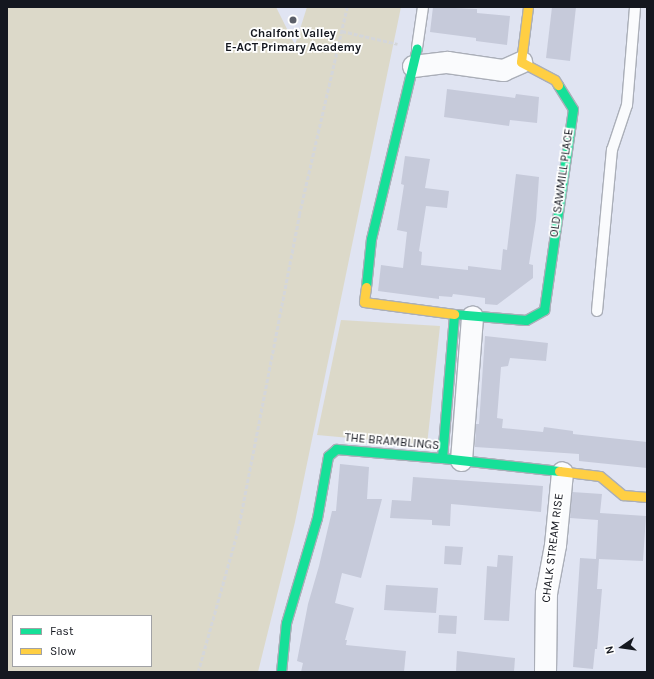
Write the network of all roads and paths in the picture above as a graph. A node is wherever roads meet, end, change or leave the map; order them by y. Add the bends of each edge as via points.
1 (347, 7) edge
2 (423, 7) edge
3 (528, 7) edge
4 (635, 7) edge
5 (342, 31) junction
6 (415, 57) junction
7 (521, 62) junction
8 (597, 311) dead end
9 (463, 315) junction
10 (452, 459) junction
11 (562, 472) junction
12 (647, 497) edge
13 (198, 672) edge
14 (281, 672) edge
15 (545, 672) edge

1 - 5 path
2 - 6 lane
3 - 7 street
4 - 8 lane via 627,105 612,150
5 - 6 path
5 - 13 path via 299,215 238,530
6 - 7 street via 503,70
6 - 9 street, OLD SAWMILL PLACE via 371,239 364,302
7 - 9 street, OLD SAWMILL PLACE via 555,80 573,108 544,310 526,320
9 - 10 street
10 - 11 street, THE BRAMBLINGS
10 - 14 street, THE BRAMBLINGS via 336,450 328,456 317,518 286,623
11 - 12 street, THE BRAMBLINGS via 600,476 623,495
11 - 15 street, CHALK STREAM RISE via 555,545 546,593

